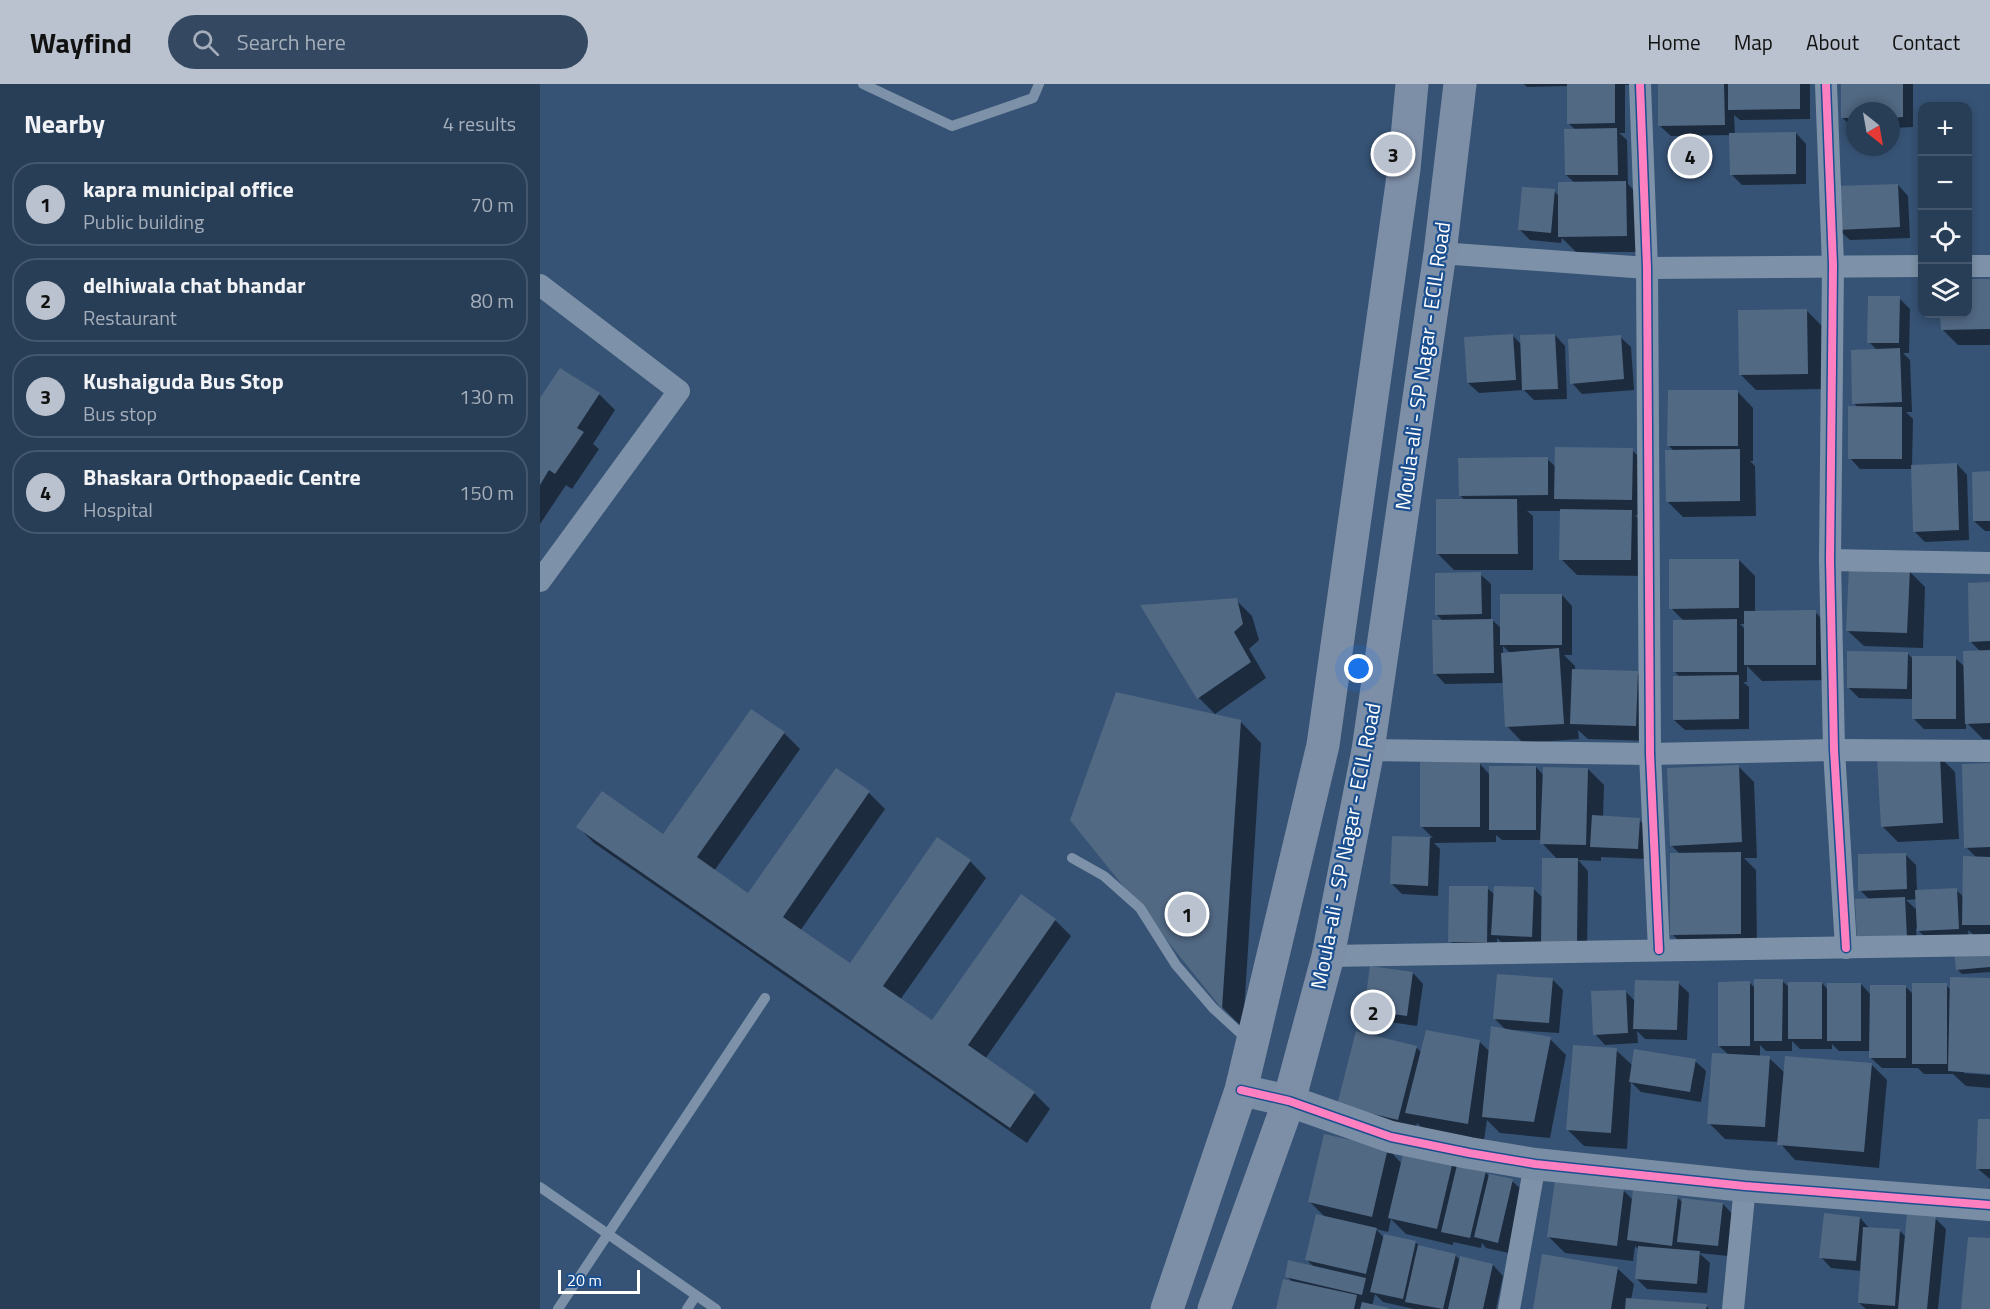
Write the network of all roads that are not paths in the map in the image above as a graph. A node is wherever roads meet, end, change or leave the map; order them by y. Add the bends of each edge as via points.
1 (863, 84) edge
2 (1039, 84) edge
3 (1412, 84) edge
4 (1460, 84) edge
5 (1640, 84) edge
6 (1826, 84) edge
7 (1440, 253) junction
8 (1833, 265) junction
9 (1918, 266) edge
10 (1972, 266) edge
11 (1990, 266) edge
12 (1647, 268) junction
13 (540, 285) edge
14 (1830, 560) junction
15 (1990, 563) edge
16 (541, 579) edge
17 (1368, 750) junction
18 (1834, 750) junction
19 (1990, 751) edge
20 (1650, 754) junction
21 (1072, 858) dead end
22 (1990, 945) edge
23 (1846, 948) junction
24 (1659, 950) junction
25 (1328, 956) junction
26 (765, 998) dead end
27 (1252, 1044) junction
28 (1241, 1090) junction
29 (1289, 1101) junction
30 (1534, 1164) junction
31 (1745, 1186) junction
32 (540, 1187) edge
33 (1990, 1205) edge
34 (610, 1234) junction
35 (696, 1297) junction
36 (558, 1309) edge
37 (687, 1309) edge
38 (716, 1309) edge
39 (1167, 1309) edge
40 (1214, 1309) edge
41 (1509, 1309) edge
42 (1733, 1309) edge

1 - 2 lane via 952,126 1033,98
3 - 27 main road, Moula-ali - SP Nagar - ECIL Road via 1404,169 1323,745
4 - 7 main road, Moula-ali - SP Nagar - ECIL Road
5 - 12 street
6 - 8 street
7 - 12 street
7 - 17 main road, Moula-ali - SP Nagar - ECIL Road
8 - 9 street
8 - 12 street
8 - 14 street
10 - 11 street
12 - 20 street
13 - 16 street via 679,391
14 - 15 street
14 - 18 street
17 - 20 street
17 - 25 main road, Moula-ali - SP Nagar - ECIL Road
18 - 19 street
18 - 20 street
18 - 23 street
20 - 24 street
21 - 27 lane via 1104,876 1140,908 1176,965 1213,1008
22 - 23 street
23 - 24 street
24 - 25 street
25 - 29 main road, Moula-ali - SP Nagar - ECIL Road
26 - 34 lane
27 - 28 main road, Moula-ali - SP Nagar - ECIL Road
28 - 29 street
28 - 39 main road, Moula-ali - SP Nagar - ECIL Road
29 - 30 street via 1391,1137
29 - 40 main road, Moula-ali - SP Nagar - ECIL Road
30 - 31 street
30 - 41 street
31 - 33 street
31 - 42 street
32 - 34 lane
34 - 35 lane
34 - 36 lane
35 - 37 lane
35 - 38 lane

